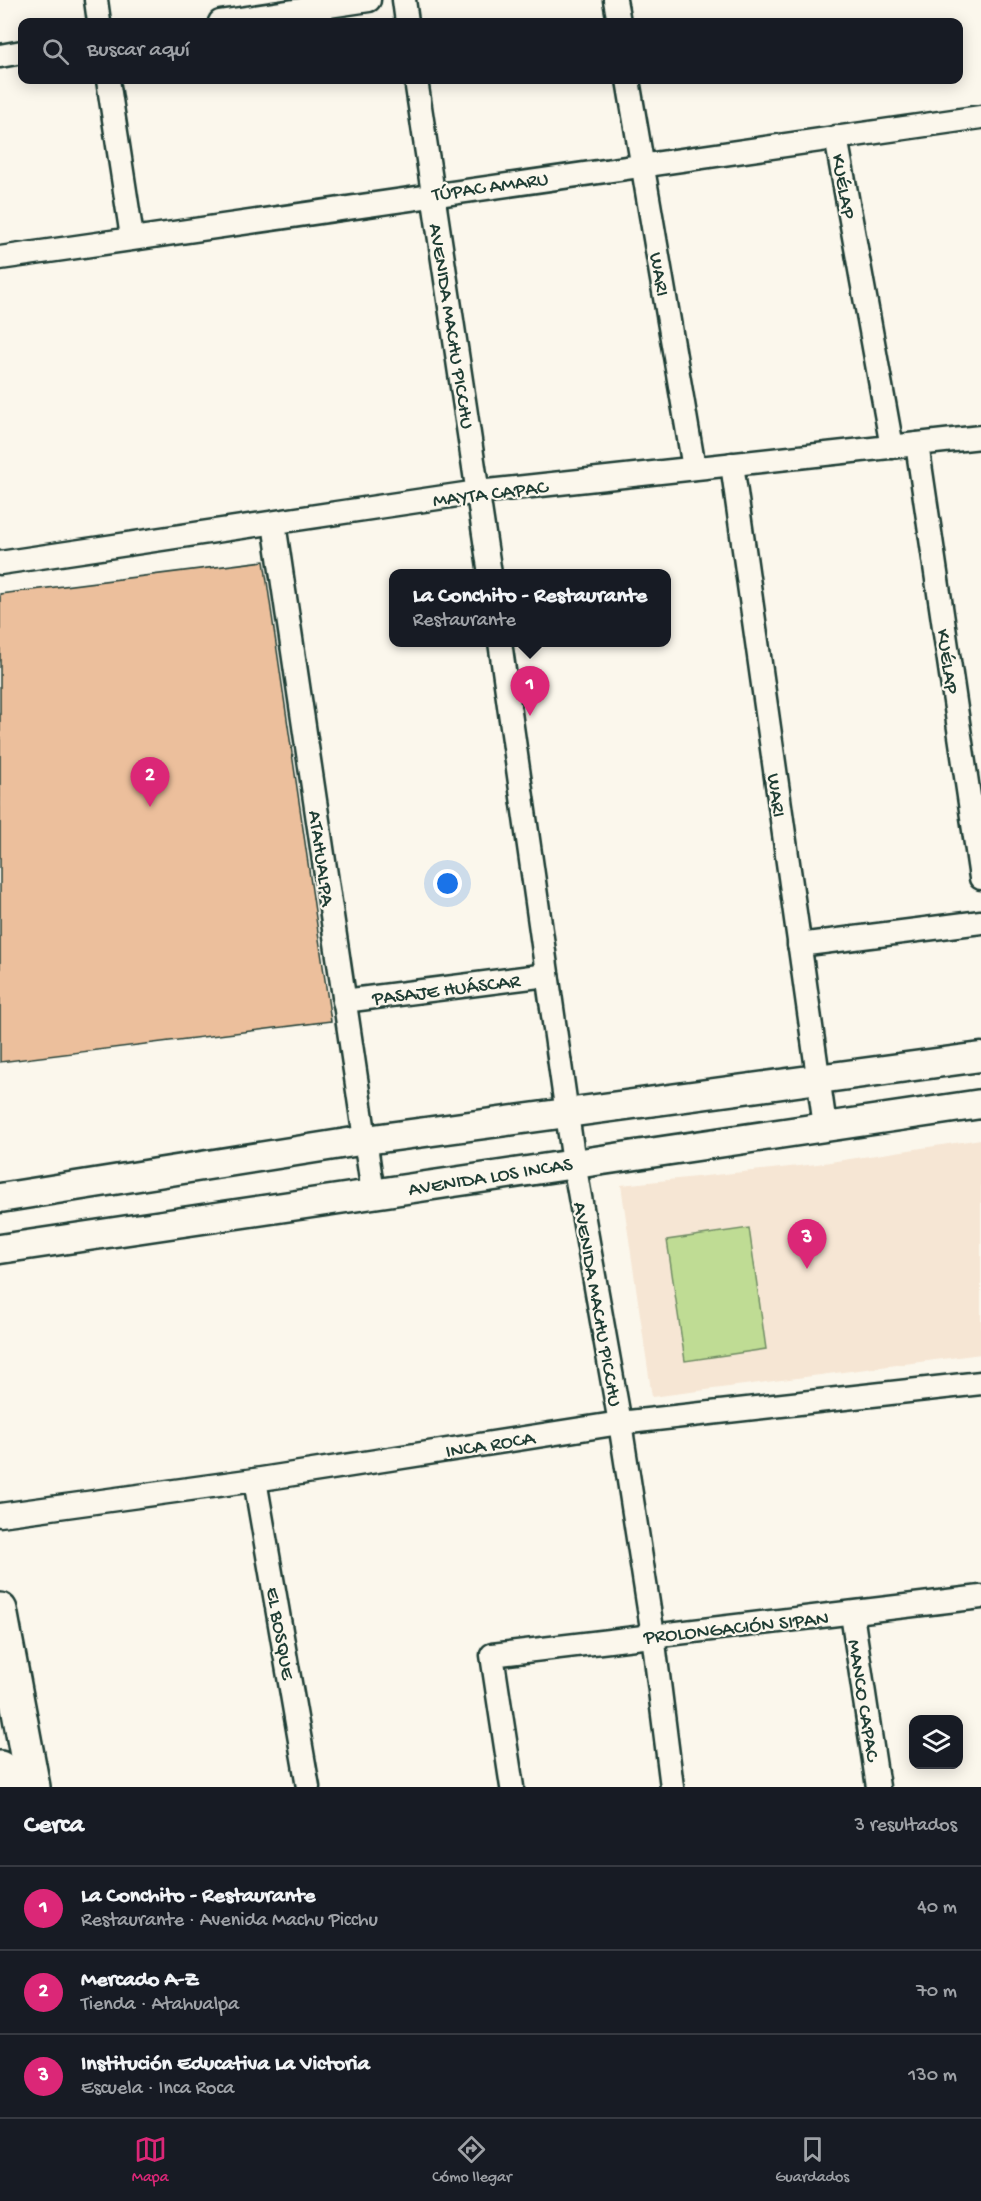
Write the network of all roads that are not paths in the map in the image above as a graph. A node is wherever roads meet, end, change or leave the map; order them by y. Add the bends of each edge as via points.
1 (96, 0) edge
2 (369, 0) edge
3 (404, 0) edge
4 (615, 0) edge
5 (98, 18) edge
6 (247, 18) edge
7 (406, 18) edge
8 (618, 18) edge
9 (18, 53) edge
10 (0, 56) edge
11 (109, 84) edge
12 (417, 84) edge
13 (629, 84) edge
14 (981, 117) edge
15 (836, 137) junction
16 (642, 164) junction
17 (433, 194) junction
18 (132, 237) junction
19 (0, 258) edge
20 (981, 437) edge
21 (917, 444) junction
22 (892, 447) junction
23 (732, 464) junction
24 (694, 468) junction
25 (478, 492) junction
26 (274, 524) junction
27 (0, 563) edge
28 (489, 569) edge
29 (501, 647) edge
30 (981, 878) edge
31 (981, 922) edge
32 (800, 945) junction
33 (547, 975) junction
34 (344, 1001) junction
35 (981, 1057) edge
36 (819, 1079) junction
37 (981, 1104) edge
38 (567, 1113) junction
39 (825, 1126) junction
40 (366, 1140) junction
41 (574, 1163) junction
42 (374, 1193) junction
43 (0, 1198) edge
44 (0, 1249) edge
45 (981, 1383) edge
46 (620, 1423) junction
47 (255, 1480) junction
48 (0, 1515) edge
49 (981, 1598) edge
50 (0, 1610) edge
51 (852, 1614) junction
52 (653, 1635) junction
53 (0, 1768) edge
54 (4, 1787) edge
55 (33, 1787) edge
56 (309, 1787) edge
57 (512, 1787) edge
58 (672, 1787) edge
59 (878, 1787) edge

1 - 5 street
2 - 6 street
3 - 7 street
4 - 8 street
9 - 10 street
11 - 18 street
12 - 17 street, AVENIDA MACHU PICCHU
13 - 16 street, WARI
14 - 15 street, TÚPAC AMARU
15 - 16 street, TÚPAC AMARU
15 - 22 street, KUÉLAP
16 - 17 street, TÚPAC AMARU
16 - 24 street, WARI
17 - 18 street, TÚPAC AMARU
17 - 25 street, AVENIDA MACHU PICCHU
18 - 19 street, TÚPAC AMARU
20 - 21 street, MAYTA CAPAC
21 - 22 street, MAYTA CAPAC
21 - 30 street, KUÉLAP
22 - 23 street, MAYTA CAPAC
23 - 24 street, MAYTA CAPAC
23 - 32 street, WARI
24 - 25 street, MAYTA CAPAC
25 - 26 street, MAYTA CAPAC
25 - 28 street, AVENIDA MACHU PICCHU
26 - 27 street, MAYTA CAPAC
26 - 34 street, ATAHUALPA
29 - 33 street, AVENIDA MACHU PICCHU
31 - 32 street
32 - 36 street, WARI
33 - 34 street, PASAJE HUÁSCAR
33 - 38 street, AVENIDA MACHU PICCHU
34 - 40 street, ATAHUALPA
35 - 36 street
36 - 38 street
36 - 39 street, WARI
37 - 39 street, AVENIDA LOS INCAS
38 - 40 street
38 - 41 street, AVENIDA MACHU PICCHU
39 - 41 street, AVENIDA LOS INCAS
40 - 42 street, ATAHUALPA
40 - 43 street
41 - 42 street, AVENIDA LOS INCAS
41 - 46 street, AVENIDA MACHU PICCHU
42 - 44 street, AVENIDA LOS INCAS
45 - 46 street, INCA ROCA
46 - 47 street, INCA ROCA
46 - 52 street, AVENIDA MACHU PICCHU
47 - 48 street, INCA ROCA
47 - 56 street, EL BOSQUE
49 - 51 street, PROLONGACIÓN SIPAN
50 - 55 highway
51 - 52 street, PROLONGACIÓN SIPAN
51 - 59 street, MANCO CAPAC
52 - 57 street, PROLONGACIÓN SIPAN via 492,1655
52 - 58 street, AVENIDA MACHU PICCHU
53 - 54 highway

